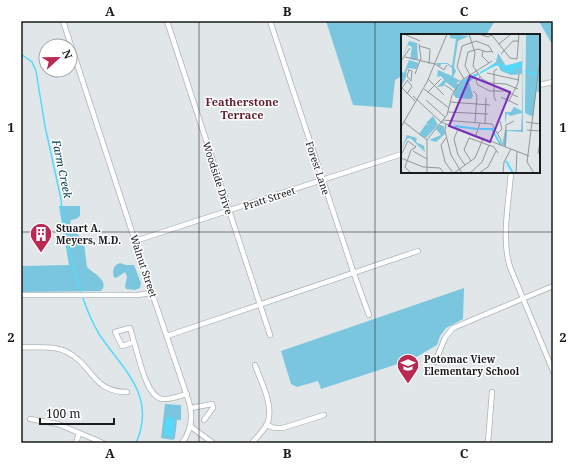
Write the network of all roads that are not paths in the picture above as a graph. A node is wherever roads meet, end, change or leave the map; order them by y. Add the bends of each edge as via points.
1 (63, 21) edge
2 (166, 21) edge
3 (270, 21) edge
4 (553, 82) edge
5 (540, 85) edge
6 (401, 154) edge
7 (511, 173) edge
8 (322, 181) junction
9 (229, 211) junction
10 (135, 241) junction
11 (418, 252) dead end
12 (354, 274) junction
13 (553, 286) edge
14 (152, 293) junction
15 (21, 295) edge
16 (523, 298) junction
17 (260, 305) junction
18 (369, 315) dead end
19 (270, 335) dead end
20 (167, 336) junction
21 (134, 342) junction
22 (21, 347) edge
23 (435, 362) dead end
24 (255, 365) dead end
25 (553, 371) edge
26 (127, 392) dead end
27 (492, 392) dead end
28 (186, 394) junction
29 (191, 408) junction
30 (324, 415) dead end
31 (30, 419) dead end
32 (204, 420) dead end
33 (266, 425) junction
34 (190, 426) junction
35 (79, 433) junction
36 (76, 443) edge
37 (103, 443) edge
38 (182, 443) edge
39 (213, 443) edge
40 (252, 443) edge
41 (488, 443) edge

1 - 10 street, Walnut Street
2 - 9 street, Woodside Drive
3 - 8 street, Forest Lane
4 - 5 street
6 - 8 street, Pratt Street
7 - 16 street via 506,249 510,267
8 - 9 street, Pratt Street
8 - 12 street, Forest Lane
9 - 10 street, Pratt Street
9 - 17 street, Woodside Drive
10 - 14 street, Walnut Street
11 - 12 street
12 - 17 street
12 - 18 street, Forest Lane
13 - 16 street
14 - 15 street
14 - 20 street, Walnut Street
16 - 23 street via 453,328 445,338
16 - 25 street
17 - 19 street, Woodside Drive
17 - 20 street
20 - 28 street, Walnut Street
21 - 21 street via 122,346 116,332 130,328
21 - 28 street via 153,394 166,399
22 - 26 street via 66,351 77,358 101,385 112,391
24 - 33 street via 270,408
27 - 41 street
28 - 29 street, Walnut Street
29 - 32 street via 212,404 213,408
29 - 34 street, Walnut Street
30 - 33 street via 287,427
31 - 35 street via 54,423
33 - 40 street
34 - 38 street, Walnut Street
34 - 39 street
35 - 36 street
35 - 37 street

